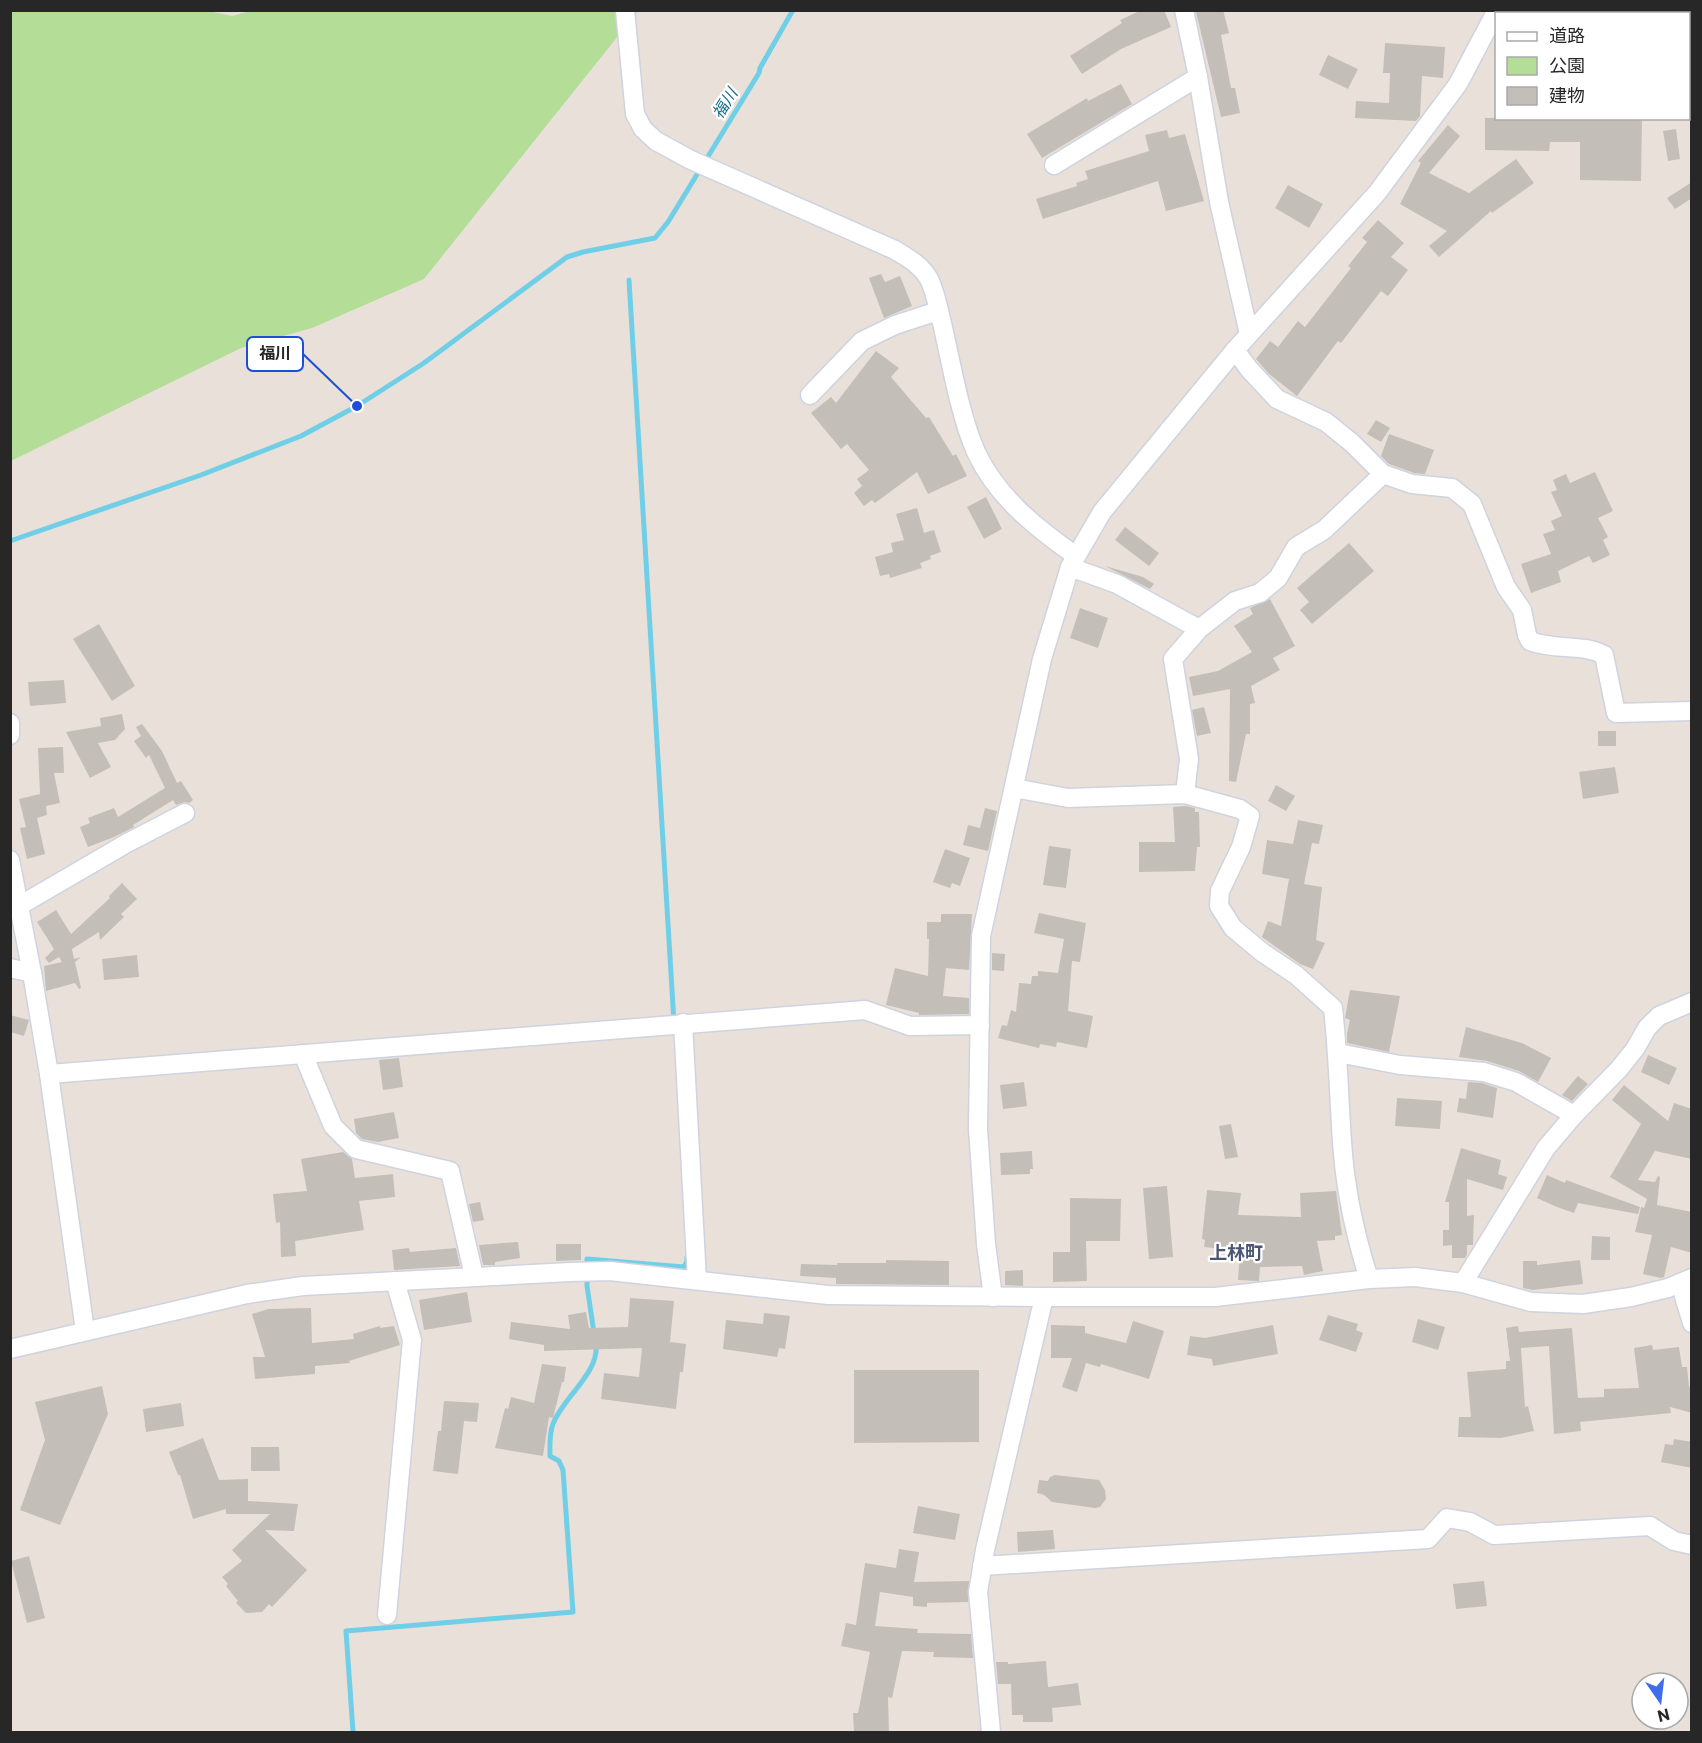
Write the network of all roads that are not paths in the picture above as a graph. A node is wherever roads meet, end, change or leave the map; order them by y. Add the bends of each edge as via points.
1 (625, 10) edge
2 (1184, 10) edge
3 (1495, 14) edge
4 (1198, 76) junction
5 (1054, 165) dead end
6 (939, 311) junction
7 (1249, 334) junction
8 (1235, 350) junction
9 (810, 395) dead end
10 (1383, 474) junction
11 (1073, 561) junction
12 (1199, 629) junction
13 (1692, 711) edge
14 (10, 723) edge
15 (10, 735) edge
16 (1014, 788) junction
17 (1185, 794) junction
18 (185, 813) dead end
19 (10, 861) edge
20 (19, 906) junction
21 (10, 968) edge
22 (32, 973) junction
23 (1692, 1002) edge
24 (683, 1023) junction
25 (980, 1025) junction
26 (1338, 1053) junction
27 (303, 1054) junction
28 (48, 1074) junction
29 (1574, 1115) junction
30 (474, 1276) junction
31 (1369, 1279) junction
32 (696, 1280) junction
33 (395, 1281) junction
34 (1686, 1281) edge
35 (1463, 1283) junction
36 (993, 1296) junction
37 (1044, 1297) junction
38 (1692, 1323) edge
39 (85, 1331) junction
40 (10, 1349) edge
41 (1692, 1545) edge
42 (982, 1566) junction
43 (387, 1615) dead end
44 (991, 1732) edge

1 - 6 street via 635,114 643,129 656,141 691,160 895,250 916,263 928,278
2 - 4 street
3 - 7 street via 1458,84 1377,193
4 - 5 street
4 - 7 street via 1219,202
6 - 9 street via 862,341
6 - 11 street via 975,450 987,472 1026,519
7 - 8 street
8 - 10 street via 1277,399 1326,422
8 - 11 street via 1102,512
10 - 12 street via 1324,530 1296,547 1278,578 1260,593 1235,601
10 - 13 street via 1412,484 1452,488 1472,504 1506,587 1522,610 1530,641 1546,647 1592,648 1604,654 1616,713
11 - 12 street
11 - 16 street via 1042,659
12 - 17 street via 1173,659 1189,759
14 - 15 street
16 - 17 street via 1068,798
16 - 25 street via 981,936
17 - 26 street via 1240,809 1250,816 1241,847 1220,891 1219,906 1233,928 1333,1008
18 - 20 street
19 - 20 street
20 - 22 street
21 - 22 street
22 - 28 street
23 - 29 street via 1659,1016 1619,1069
24 - 25 street via 865,1010 910,1026
24 - 27 street
24 - 32 street
25 - 36 street via 978,1129
26 - 29 street via 1400,1065 1484,1072 1516,1082
26 - 31 street via 1342,1144 1359,1246
27 - 28 street
27 - 30 street via 333,1126 356,1149 450,1171
28 - 39 street
29 - 35 street via 1546,1148
30 - 32 street via 610,1271
30 - 33 street
31 - 35 street via 1414,1277
31 - 37 street via 1215,1297
32 - 36 street via 828,1295
33 - 39 street via 247,1293
33 - 43 street via 412,1340
34 - 35 street via 1631,1297 1582,1304 1531,1302
34 - 38 street
36 - 37 street
37 - 42 street
39 - 40 street
41 - 42 street via 1674,1541 1650,1526 1494,1535 1470,1522 1447,1518 1428,1539
42 - 44 street via 978,1593

